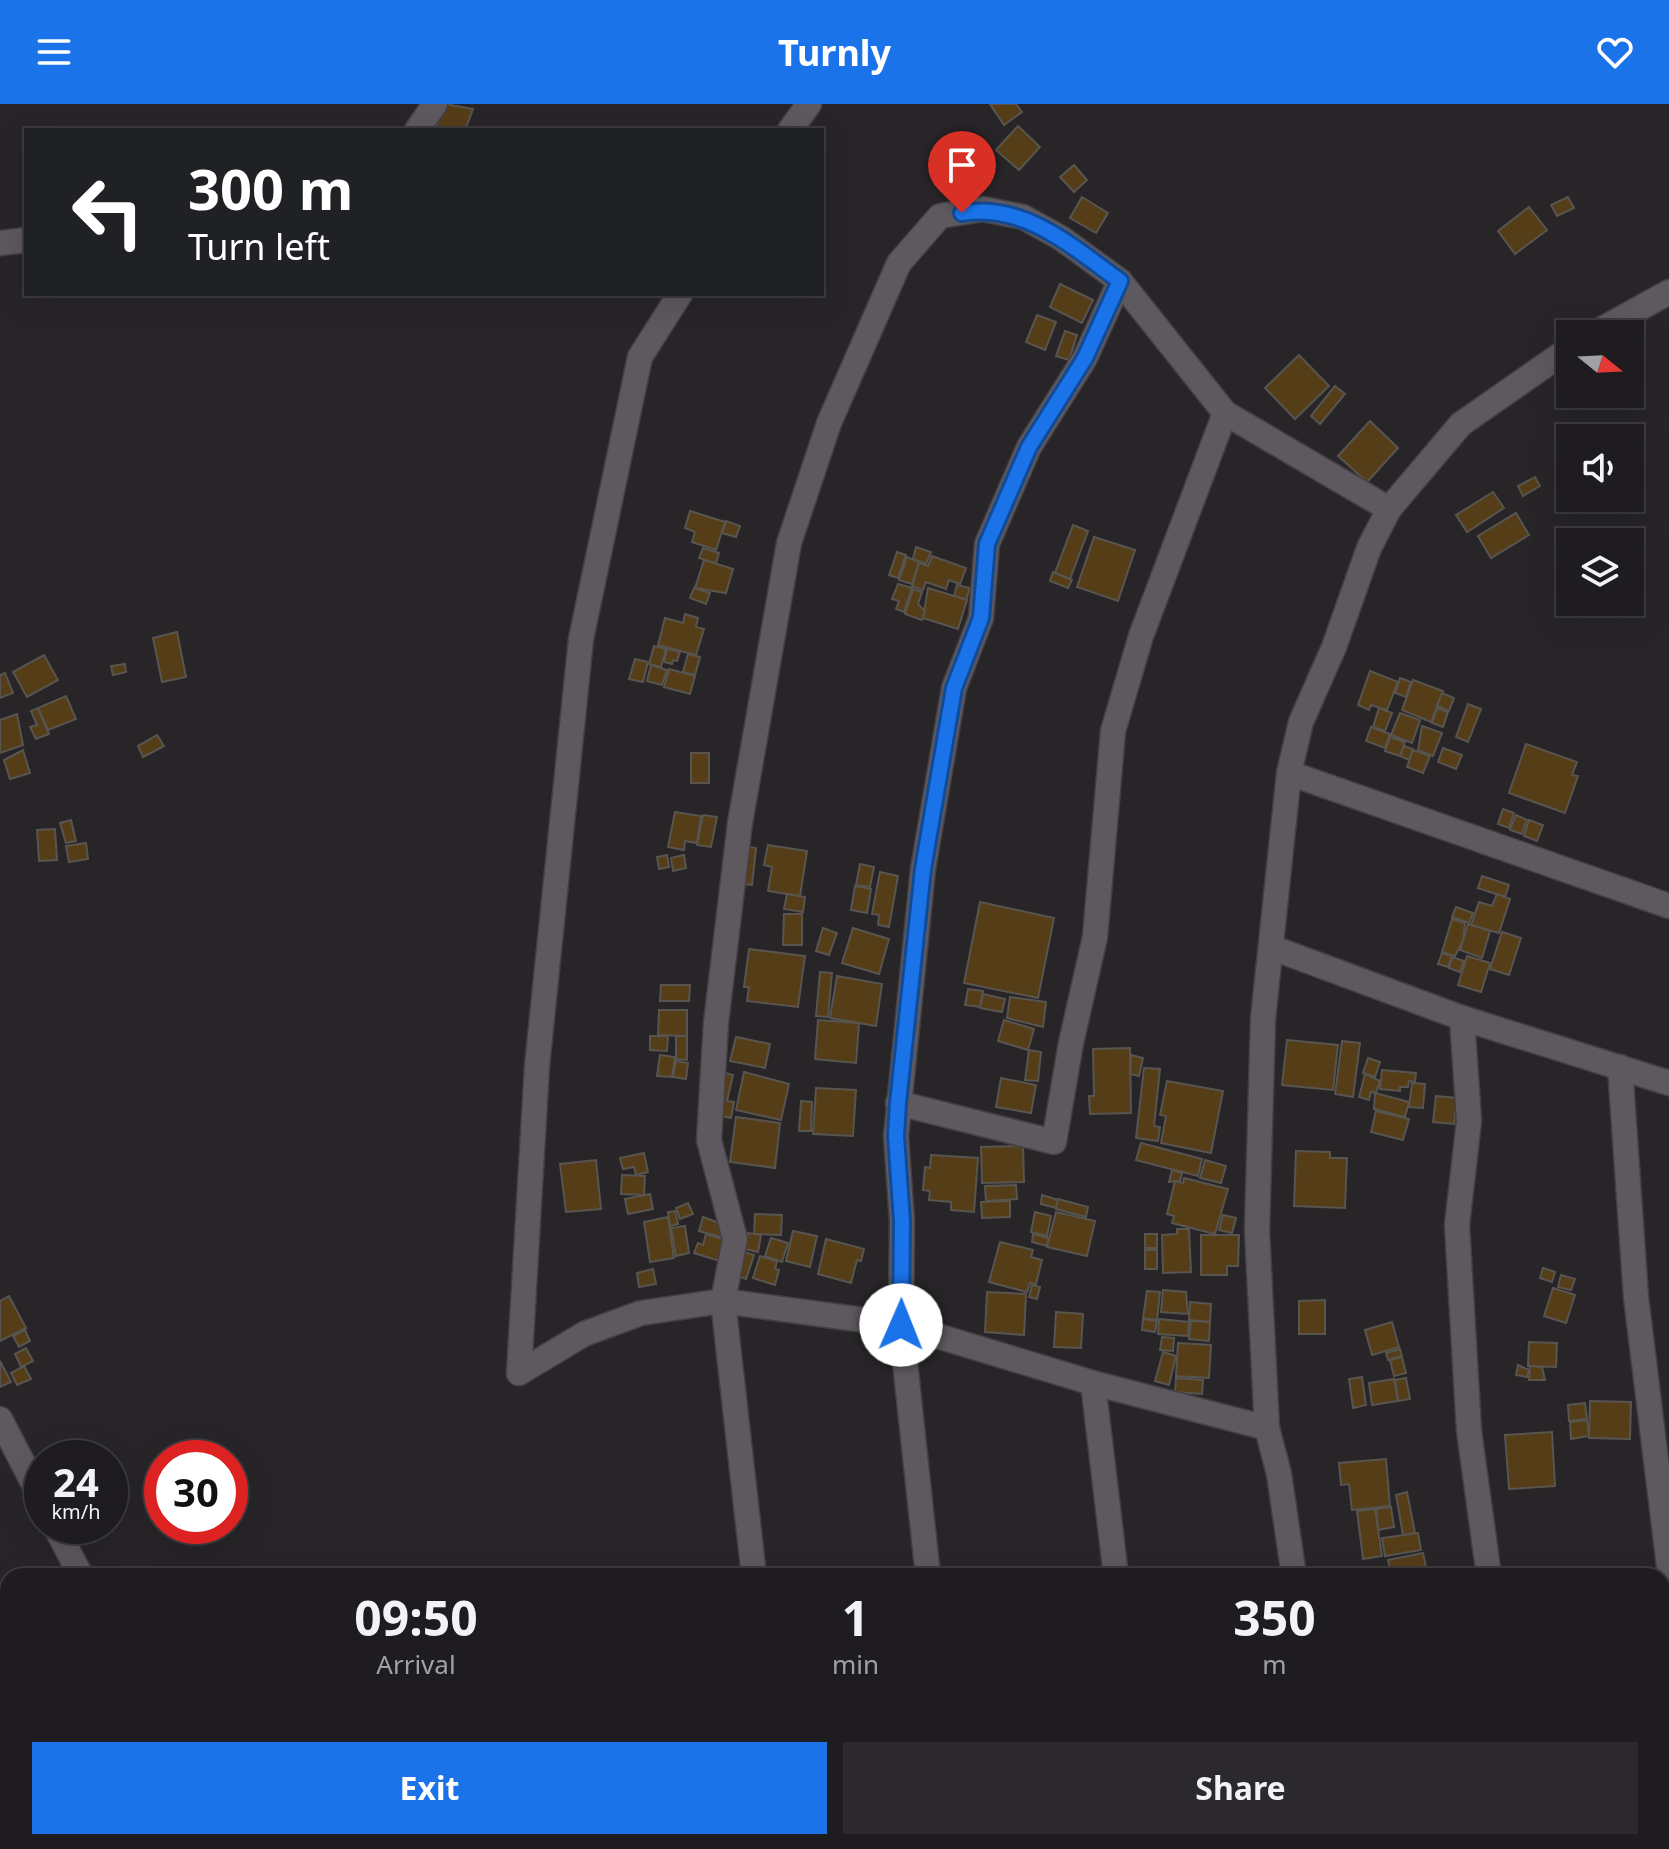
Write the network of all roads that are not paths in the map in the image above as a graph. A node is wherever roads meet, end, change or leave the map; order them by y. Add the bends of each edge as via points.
1 (435, 104) edge
2 (809, 104) edge
3 (418, 128) edge
4 (791, 128) edge
5 (24, 240) edge
6 (0, 243) edge
7 (1120, 281) junction
8 (1669, 292) edge
9 (679, 296) edge
10 (1618, 320) edge
11 (1556, 358) edge
12 (1225, 413) junction
13 (1389, 509) junction
14 (1289, 773) junction
15 (1669, 906) edge
16 (1273, 948) junction
17 (1462, 1018) junction
18 (1620, 1067) junction
19 (1669, 1083) edge
20 (898, 1103) junction
21 (723, 1301) junction
22 (901, 1325) junction
23 (1093, 1383) junction
24 (0, 1419) edge
25 (1267, 1428) junction
26 (24, 1465) edge
27 (64, 1544) edge
28 (1669, 1566) edge
29 (77, 1568) edge
30 (753, 1568) edge
31 (927, 1568) edge
32 (1115, 1568) edge
33 (1293, 1568) edge
34 (1488, 1568) edge

1 - 3 street
2 - 4 street
5 - 6 street
7 - 12 street
7 - 20 street via 1085,358 1029,447 987,544 981,618 954,688 923,869
7 - 21 street via 1023,217 983,209 940,216 899,263 829,423 789,543 740,823 719,992 709,1140 735,1239
8 - 10 street
9 - 21 street via 640,357 581,639 537,1066 519,1373 584,1334 641,1313
11 - 13 street via 1461,424
12 - 13 street
12 - 20 street via 1141,636 1113,731 1095,937 1054,1142
13 - 14 street via 1301,722
14 - 15 street
14 - 16 street
16 - 17 street
16 - 25 street via 1257,1125
17 - 18 street
17 - 34 street via 1469,1121 1457,1225 1469,1431
18 - 19 street
18 - 28 street via 1636,1297
20 - 22 street
21 - 22 street
21 - 30 street
22 - 23 street
22 - 31 street
23 - 25 street
23 - 32 street
24 - 26 street
25 - 33 street
27 - 29 street

